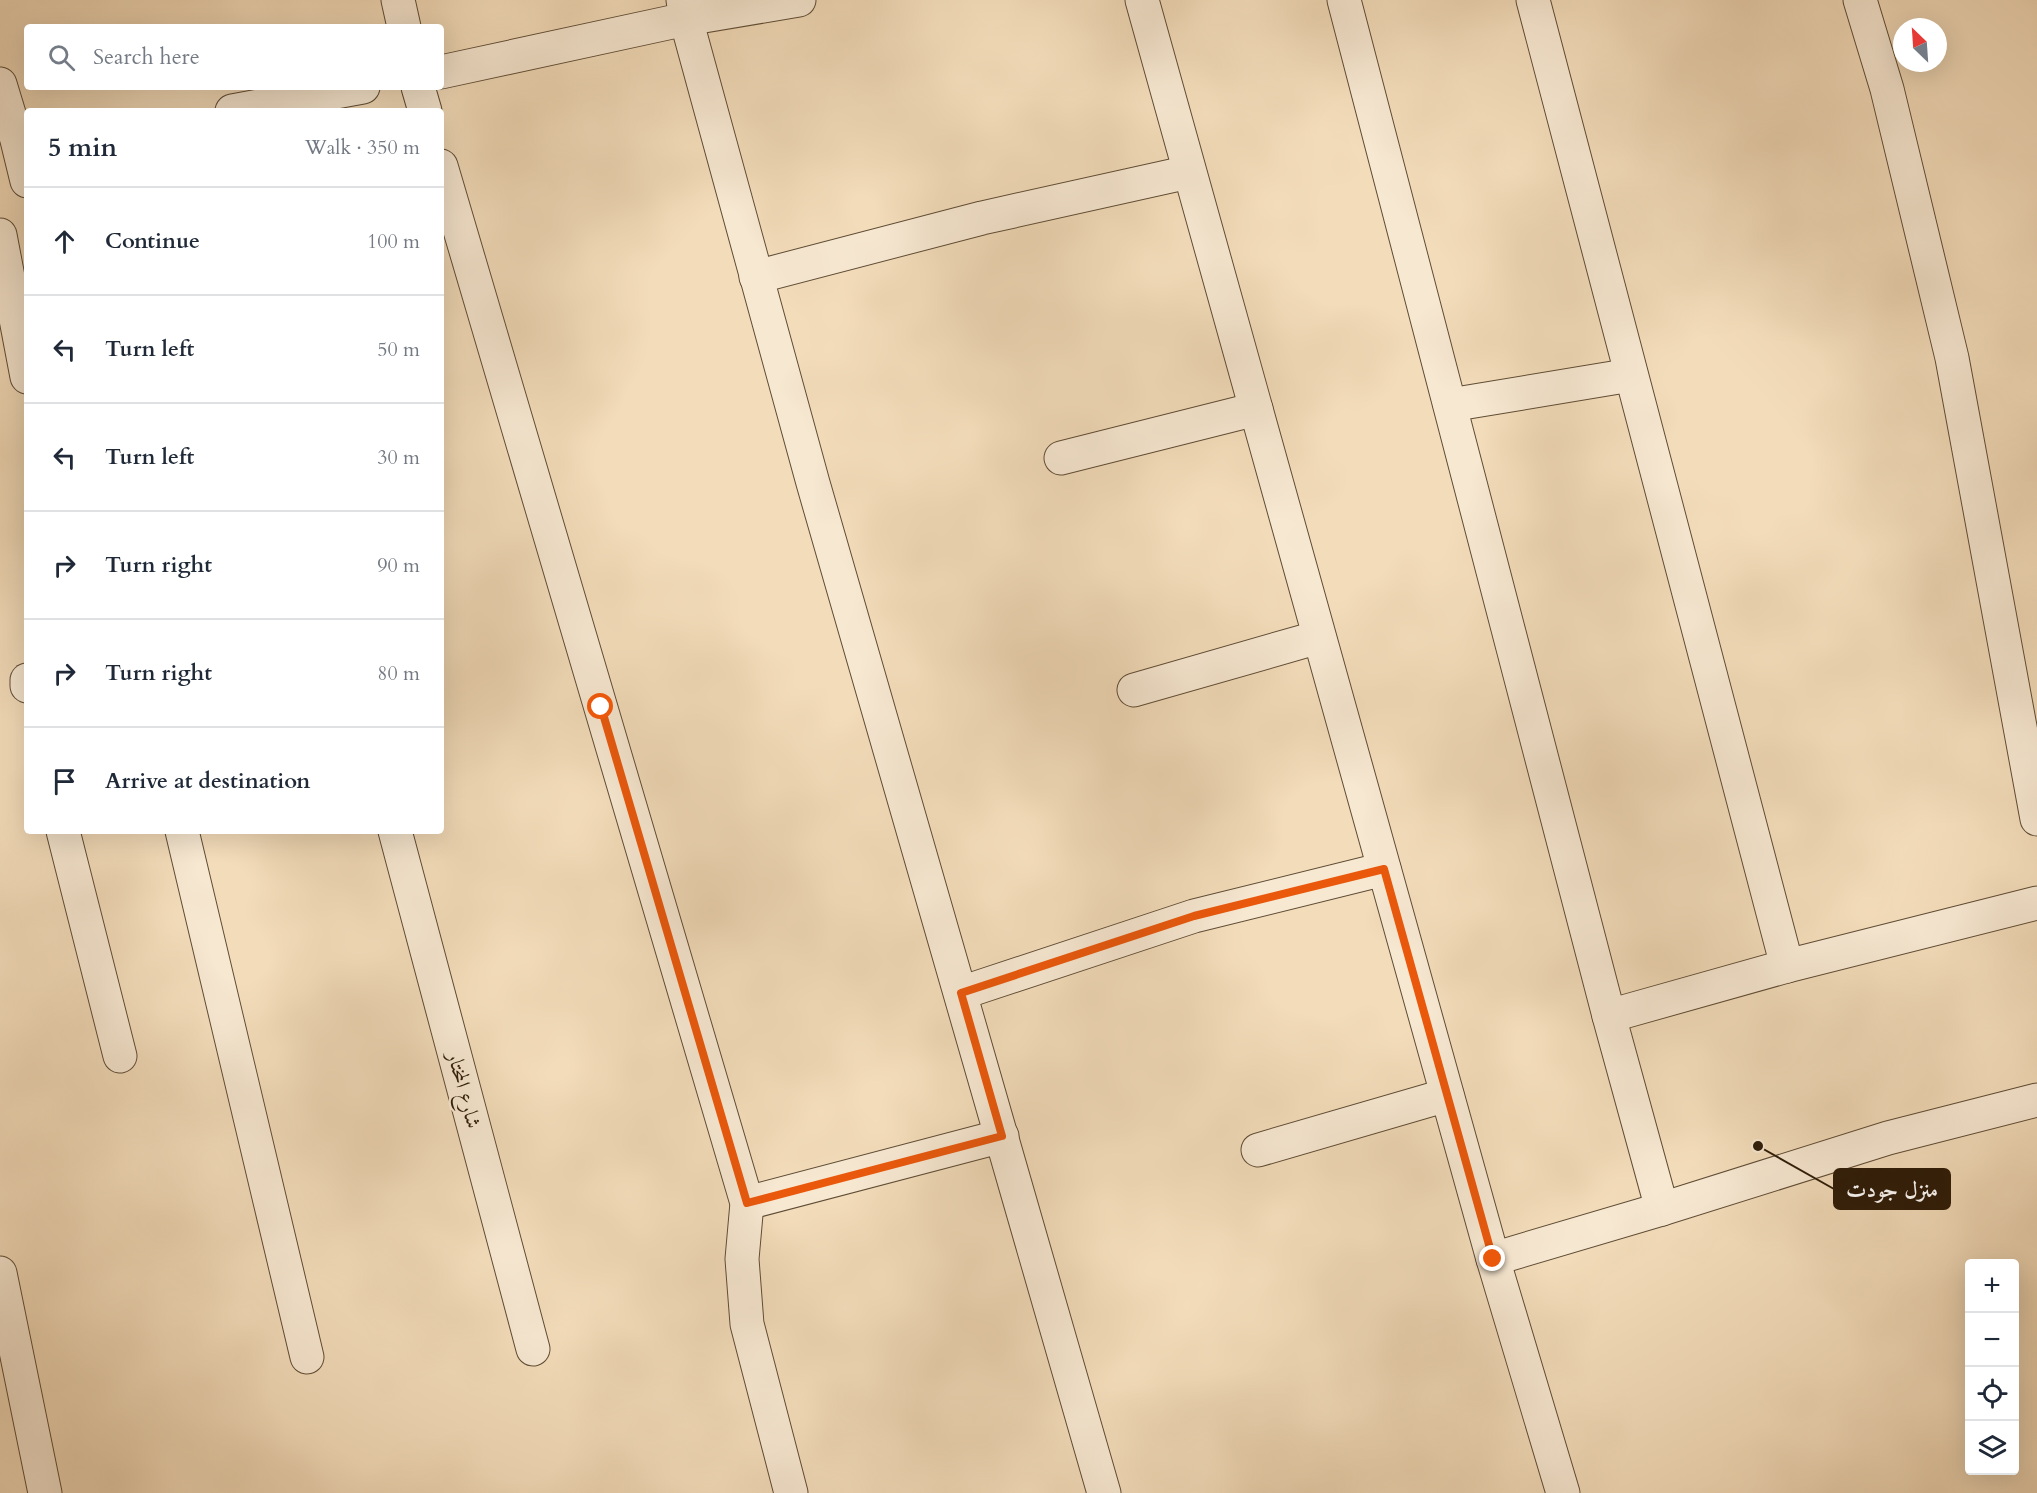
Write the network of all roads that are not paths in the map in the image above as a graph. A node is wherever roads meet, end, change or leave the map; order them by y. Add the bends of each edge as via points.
1 (399, 0) edge
2 (799, 0) edge
3 (1142, 0) edge
4 (1344, 0) edge
5 (1533, 0) edge
6 (1860, 0) edge
7 (684, 9) edge
8 (403, 24) edge
9 (444, 71) edge
10 (0, 84) edge
11 (347, 90) edge
12 (419, 90) edge
13 (248, 108) edge
14 (424, 108) edge
15 (15, 140) edge
16 (24, 171) edge
17 (1190, 172) junction
18 (444, 176) edge
19 (0, 236) edge
20 (756, 277) junction
21 (24, 361) edge
22 (1631, 375) junction
23 (1450, 405) junction
24 (1256, 409) junction
25 (1061, 458) dead end
26 (1319, 637) junction
27 (1134, 690) dead end
28 (2037, 819) edge
29 (64, 834) edge
30 (183, 834) edge
31 (397, 834) edge
32 (1384, 869) junction
33 (2037, 903) edge
34 (1787, 966) junction
35 (961, 993) junction
36 (1609, 1017) junction
37 (120, 1056) dead end
38 (1447, 1095) junction
39 (2037, 1100) edge
40 (1002, 1136) junction
41 (1258, 1150) dead end
42 (747, 1203) junction
43 (1662, 1209) junction
44 (1493, 1259) junction
45 (0, 1273) edge
46 (532, 1349) dead end
47 (308, 1357) dead end
48 (13, 1407) edge
49 (45, 1493) edge
50 (791, 1493) edge
51 (1104, 1493) edge
52 (1563, 1493) edge

1 - 8 street
2 - 7 street
3 - 17 street
4 - 23 street
5 - 22 street
6 - 28 street via 1887,89 1952,358
7 - 9 street
7 - 20 street
10 - 15 street
11 - 13 street
12 - 14 street
15 - 16 street
17 - 20 street via 982,218
17 - 24 street
18 - 42 street
19 - 21 street
20 - 35 street
22 - 23 street
22 - 34 street
23 - 36 street
24 - 25 street
24 - 26 street
26 - 27 street
26 - 32 street
29 - 37 street
30 - 47 street
31 - 46 street, شارع المختار
32 - 35 street via 1194,916
32 - 38 street
33 - 34 street
34 - 36 street
35 - 40 street
36 - 43 street
38 - 41 street
38 - 44 street
39 - 43 street via 1888,1138
40 - 42 street
40 - 51 street
42 - 50 street via 742,1258 747,1324
43 - 44 street
44 - 52 street
45 - 48 street
48 - 49 street

